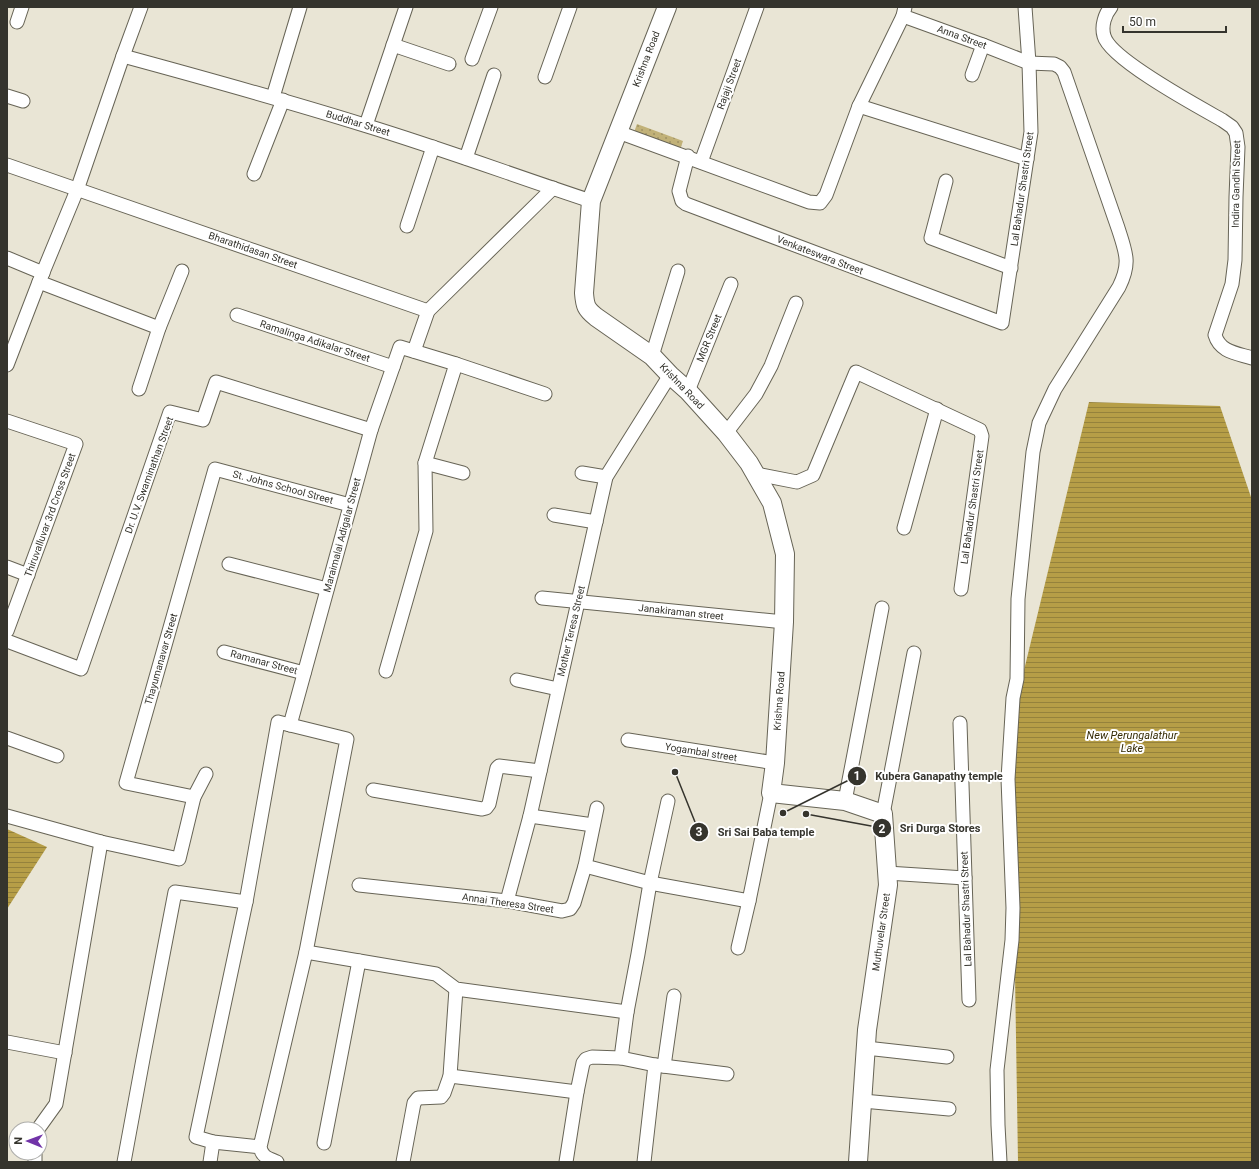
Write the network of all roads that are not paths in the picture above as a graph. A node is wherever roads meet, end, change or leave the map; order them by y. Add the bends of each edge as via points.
1 (22, 7) edge
2 (141, 7) edge
3 (300, 7) edge
4 (406, 7) edge
5 (491, 7) edge
6 (570, 7) edge
7 (667, 7) edge
8 (757, 7) edge
9 (1025, 7) edge
10 (1111, 7) edge
11 (905, 9) edge
12 (16, 22) dead end
13 (983, 44) junction
14 (393, 45) junction
15 (123, 56) junction
16 (472, 59) dead end
17 (1029, 63) junction
18 (448, 64) dead end
19 (494, 75) dead end
20 (972, 75) dead end
21 (544, 77) dead end
22 (7, 96) edge
23 (278, 98) junction
24 (23, 102) dead end
25 (859, 106) junction
26 (366, 125) junction
27 (618, 132) junction
28 (433, 147) junction
29 (688, 156) junction
30 (466, 158) junction
31 (1027, 160) junction
32 (701, 162) junction
33 (7, 166) edge
34 (254, 174) dead end
35 (946, 181) dead end
36 (554, 188) junction
37 (77, 190) junction
38 (591, 201) junction
39 (407, 226) dead end
40 (7, 258) edge
41 (1010, 268) junction
42 (182, 271) dead end
43 (678, 271) dead end
44 (41, 278) junction
45 (731, 284) dead end
46 (796, 303) dead end
47 (428, 311) junction
48 (237, 315) dead end
49 (1002, 323) joint
50 (159, 328) junction
51 (414, 351) junction
52 (652, 356) junction
53 (1252, 358) edge
54 (456, 364) junction
55 (7, 365) edge
56 (393, 367) junction
57 (670, 375) junction
58 (139, 389) dead end
59 (688, 391) junction
60 (545, 394) dead end
61 (937, 409) junction
62 (7, 421) edge
63 (371, 430) junction
64 (726, 433) junction
65 (425, 463) junction
66 (215, 469) joint
67 (582, 472) dead end
68 (463, 473) dead end
69 (756, 474) junction
70 (606, 477) junction
71 (350, 505) junction
72 (554, 515) dead end
73 (596, 522) junction
74 (904, 528) dead end
75 (229, 564) dead end
76 (7, 567) edge
77 (28, 575) junction
78 (327, 588) junction
79 (961, 589) dead end
80 (542, 598) dead end
81 (578, 602) junction
82 (882, 608) dead end
83 (784, 622) junction
84 (7, 631) edge
85 (7, 641) edge
86 (224, 652) dead end
87 (914, 653) dead end
88 (386, 671) dead end
89 (304, 673) junction
90 (517, 680) dead end
91 (558, 689) junction
92 (960, 723) dead end
93 (290, 725) junction
94 (7, 738) edge
95 (628, 740) dead end
96 (57, 756) dead end
97 (775, 763) junction
98 (540, 771) junction
99 (206, 774) dead end
100 (373, 790) dead end
101 (771, 793) junction
102 (194, 797) junction
103 (668, 801) dead end
104 (845, 801) junction
105 (597, 808) dead end
106 (882, 814) junction
107 (7, 816) edge
108 (530, 816) junction
109 (593, 825) junction
110 (101, 842) junction
111 (585, 866) junction
112 (887, 874) junction
113 (965, 878) junction
114 (650, 883) junction
115 (359, 885) dead end
116 (507, 901) junction
117 (749, 901) junction
118 (246, 902) junction
119 (738, 948) dead end
120 (306, 952) junction
121 (359, 961) junction
122 (456, 989) junction
123 (674, 996) dead end
124 (969, 1000) dead end
125 (627, 1012) junction
126 (7, 1042) edge
127 (866, 1048) junction
128 (65, 1053) junction
129 (947, 1057) dead end
130 (621, 1058) junction
131 (660, 1065) junction
132 (727, 1074) dead end
133 (450, 1076) junction
134 (576, 1092) junction
135 (862, 1101) junction
136 (949, 1109) dead end
137 (44, 1121) edge
138 (213, 1142) junction
139 (324, 1143) dead end
140 (260, 1147) junction
141 (124, 1162) edge
142 (210, 1162) edge
143 (277, 1162) edge
144 (403, 1162) edge
145 (566, 1162) edge
146 (644, 1162) edge
147 (858, 1162) edge
148 (1000, 1162) edge

1 - 12 street
2 - 15 street
3 - 23 street
4 - 14 street
5 - 16 street
6 - 21 street
7 - 27 street, Krishna Road
8 - 32 street, Rajaji Street
9 - 17 street, Lal Bahadur Shastri Street
10 - 53 street, Indira Gandhi Street via 1104,18 1104,36 1114,51 1141,72 1222,120 1236,133 1238,147 1235,260 1232,284 1215,335 1222,347
11 - 13 street, Anna Street
11 - 25 street
13 - 17 street, Anna Street
13 - 20 street
14 - 18 street
14 - 26 street
15 - 23 street, Buddhar Street
15 - 37 street
17 - 31 street, Lal Bahadur Shastri Street via 1031,132
17 - 148 street via 1054,64 1064,72 1124,248 1126,268 1119,287 1055,389 1039,423 1033,452 1018,599 1017,679 1013,698 1008,779 1013,908 1012,940 997,1070
19 - 30 street
22 - 24 street
23 - 26 street, Buddhar Street
23 - 34 street
25 - 31 street
25 - 32 street via 826,195 820,203 809,202
26 - 28 street, Buddhar Street
27 - 29 street
27 - 38 street, Krishna Road
28 - 30 street, Buddhar Street
28 - 39 street
29 - 32 street
29 - 49 street, Venkateswara Street via 679,191 682,201 686,204
30 - 36 street, Buddhar Street
31 - 41 street, Lal Bahadur Shastri Street
33 - 37 street, Bharathidasan Street
35 - 41 street via 931,238
36 - 38 street, Buddhar Street
36 - 47 street
37 - 44 street
37 - 47 street, Bharathidasan Street
38 - 52 street, Krishna Road via 585,303 596,317
40 - 44 street
41 - 49 street, Lal Bahadur Shastri Street
42 - 50 street
43 - 52 street
44 - 50 street
44 - 55 street
45 - 59 street, MGR Street
46 - 64 street via 771,366 756,394
47 - 51 street
48 - 56 street, Ramalinga Adikalar Street
50 - 58 street
51 - 54 street
51 - 56 street, Maraimalai Adigalar Street via 400,347
52 - 57 street, Krishna Road
54 - 60 street
54 - 65 street
56 - 63 street, Maraimalai Adigalar Street
57 - 59 street, Krishna Road
57 - 70 street, Mother Teresa Street
59 - 64 street, Krishna Road
61 - 69 street via 856,372 813,475 797,482
61 - 74 street
61 - 79 street, Lal Bahadur Shastri Street via 982,432
62 - 77 street, Thiruvalluvar 3rd Cross Street via 76,444
63 - 71 street, Maraimalai Adigalar Street
63 - 85 street, Dr. U.V. Swaminathan Street via 216,382 203,420 170,412 81,669
64 - 69 street, Krishna Road
65 - 68 street
65 - 88 street via 426,531
66 - 71 street, St. Johns School Street
66 - 102 street, Thayumanavar Street via 126,783
67 - 70 street
69 - 83 street, Krishna Road via 772,503 785,554
70 - 73 street, Mother Teresa Street
71 - 78 street, Maraimalai Adigalar Street
72 - 73 street
73 - 81 street, Mother Teresa Street
75 - 78 street
76 - 77 street
77 - 84 street, Thiruvalluvar 3rd Cross Street
78 - 89 street, Maraimalai Adigalar Street
80 - 81 street, Janakiraman street
81 - 83 street, Janakiraman street
81 - 91 street, Mother Teresa Street
82 - 104 street
83 - 97 street, Krishna Road
86 - 89 street, Ramanar Street
87 - 106 street
89 - 93 street, Maraimalai Adigalar Street
90 - 91 street
91 - 98 street, Mother Teresa Street
92 - 113 street, Lal Bahadur Shastri Street
93 - 118 street via 278,722
93 - 120 street via 347,739
94 - 96 street
95 - 97 street, Yogambal street
97 - 101 street, Krishna Road
98 - 100 street via 499,766 488,804 482,809
98 - 108 street, Mother Teresa Street
99 - 102 street
101 - 104 street
101 - 117 street
102 - 110 street via 179,859
103 - 114 street
104 - 106 street
105 - 109 street, Annai Theresa Street
106 - 112 street, Muthuvelar Street
107 - 110 street
108 - 109 street
108 - 116 street, Mother Teresa Street
109 - 111 street, Annai Theresa Street
110 - 128 street
111 - 114 street
111 - 116 street, Annai Theresa Street via 570,909 562,911
112 - 113 street
112 - 127 street, Muthuvelar Street via 888,886
113 - 124 street, Lal Bahadur Shastri Street
114 - 117 street
114 - 125 street
115 - 116 street, Annai Theresa Street
117 - 119 street
118 - 138 street via 196,1138
118 - 141 street via 175,892
120 - 121 street
120 - 140 street
121 - 122 street via 436,974
121 - 139 street
122 - 125 street
122 - 133 street
123 - 131 street
125 - 130 street
126 - 128 street
127 - 129 street
127 - 135 street, Muthuvelar Street
128 - 137 street via 56,1104
130 - 131 street
130 - 134 street via 586,1059
131 - 132 street
131 - 146 street
133 - 134 street
133 - 144 street via 441,1097 415,1100
134 - 145 street
135 - 136 street
135 - 147 street, Muthuvelar Street
138 - 140 street
138 - 142 street
140 - 143 street via 264,1156

